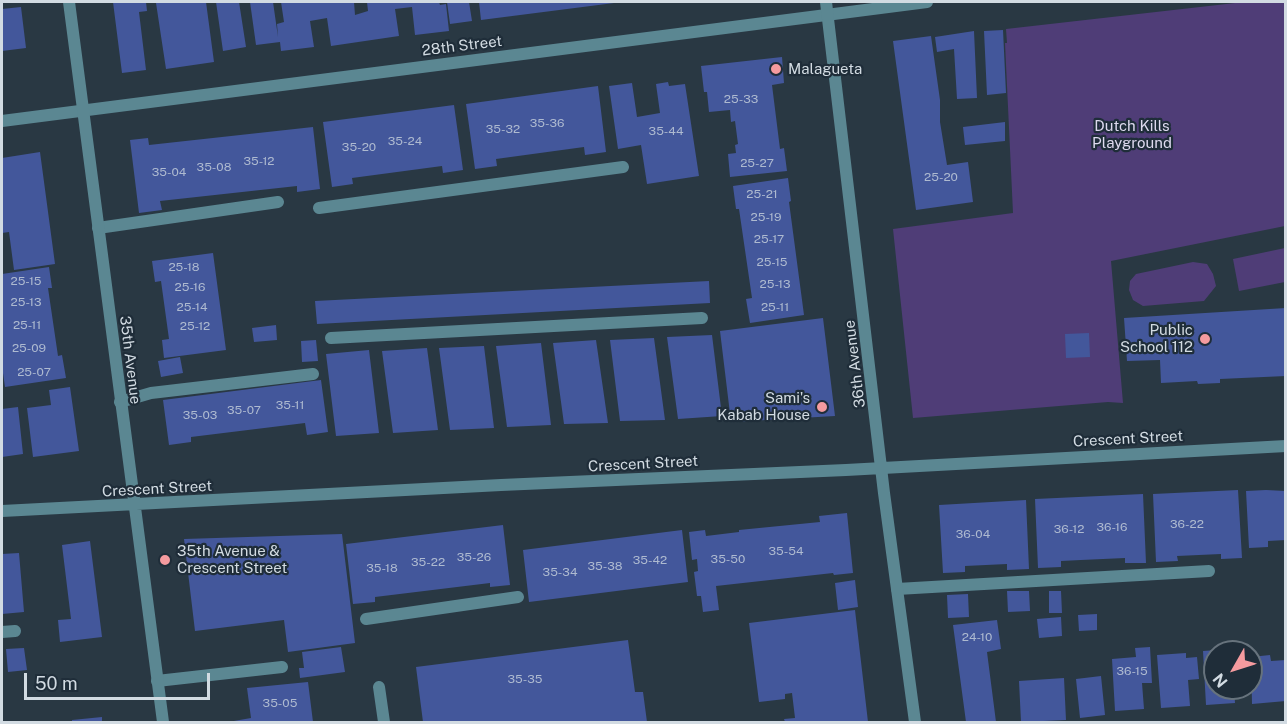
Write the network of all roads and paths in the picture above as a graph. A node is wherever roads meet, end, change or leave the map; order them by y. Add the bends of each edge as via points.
1 (69, 2) edge
2 (927, 2) edge
3 (827, 8) edge
4 (82, 110) junction
5 (2, 121) edge
6 (623, 167) dead end
7 (278, 202) dead end
8 (318, 208) dead end
9 (98, 228) junction
10 (702, 318) dead end
11 (331, 338) dead end
12 (313, 374) dead end
13 (120, 402) junction
14 (1286, 446) edge
15 (882, 468) junction
16 (134, 505) junction
17 (2, 511) edge
18 (1209, 571) dead end
19 (897, 588) junction
20 (518, 597) dead end
21 (366, 619) dead end
22 (15, 631) dead end
23 (2, 632) edge
24 (282, 667) dead end
25 (157, 681) junction
26 (379, 687) dead end
27 (163, 723) edge
28 (384, 723) edge
29 (915, 723) edge

1 - 4 street, 35th Avenue
2 - 3 street, 28th Street
3 - 4 street, 28th Street
3 - 15 street, 36th Avenue
4 - 5 street, 28th Street
4 - 9 street, 35th Avenue
6 - 8 street
7 - 9 street
9 - 13 street, 35th Avenue
10 - 11 street
12 - 13 street via 152,393
13 - 16 street, 35th Avenue
14 - 15 street, Crescent Street
15 - 16 street, Crescent Street
15 - 19 street, 36th Avenue
16 - 17 street, Crescent Street
16 - 25 street, 35th Avenue
18 - 19 street
19 - 29 street, 36th Avenue
20 - 21 street
22 - 23 street
24 - 25 street
25 - 27 street, 35th Avenue
26 - 28 street

